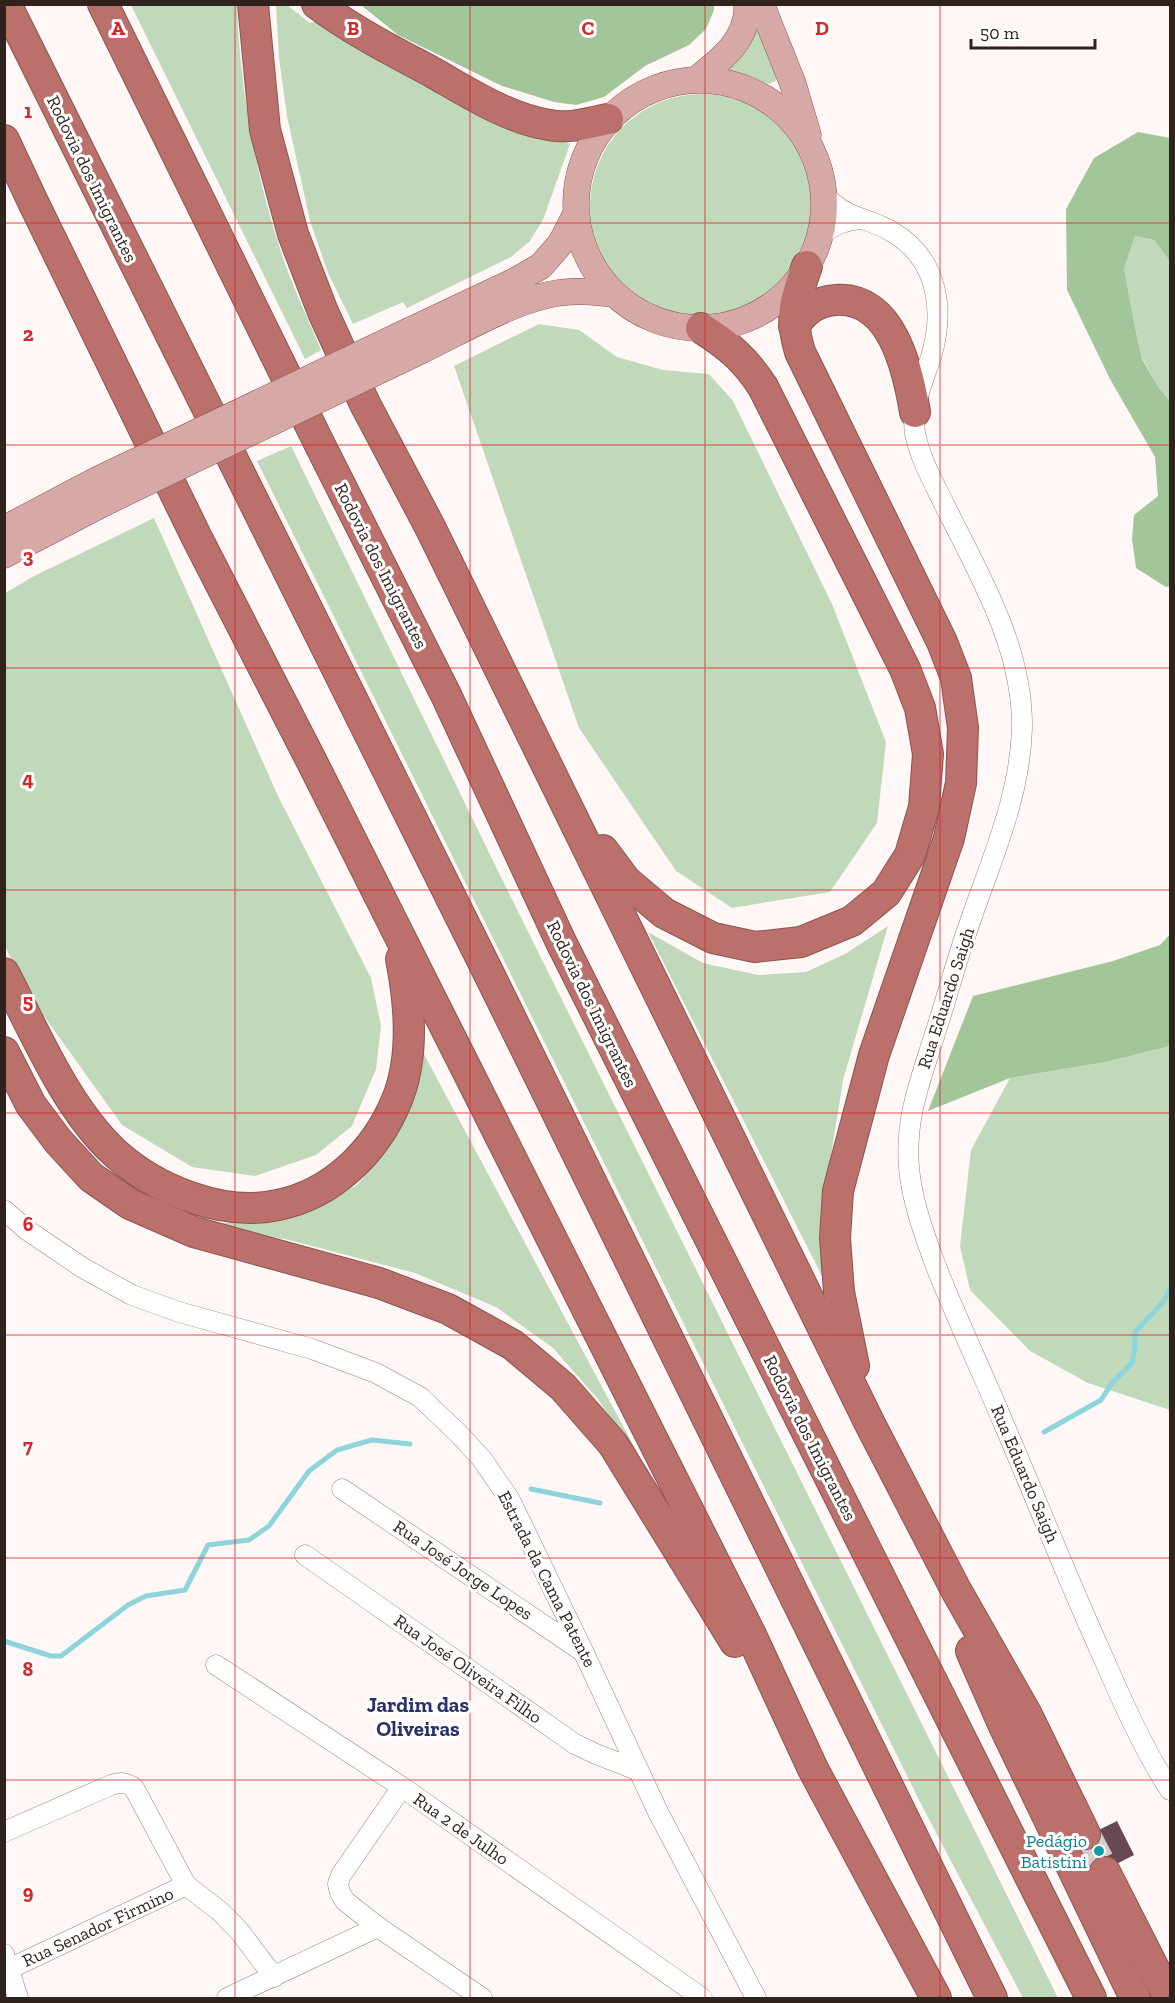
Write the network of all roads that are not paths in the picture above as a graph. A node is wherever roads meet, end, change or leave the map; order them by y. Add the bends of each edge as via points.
1 (6, 4) edge
2 (103, 4) edge
3 (253, 4) edge
4 (747, 4) edge
5 (761, 4) edge
6 (319, 6) edge
7 (697, 79) junction
8 (608, 119) junction
9 (4, 140) edge
10 (811, 147) junction
11 (4, 154) edge
12 (824, 196) junction
13 (33, 202) junction
14 (575, 216) junction
15 (862, 219) junction
16 (821, 235) junction
17 (807, 266) junction
18 (614, 294) junction
19 (794, 326) junction
20 (700, 328) junction
21 (417, 340) junction
22 (915, 412) junction
23 (103, 490) junction
24 (4, 529) edge
25 (4, 555) edge
26 (563, 798) junction
27 (395, 927) junction
28 (4, 973) edge
29 (4, 1052) edge
30 (4, 1210) edge
31 (870, 1424) junction
32 (342, 1489) dead end
33 (305, 1555) dead end
34 (956, 1590) junction
35 (584, 1653) junction
36 (216, 1665) dead end
37 (813, 1769) junction
38 (638, 1770) junction
39 (402, 1787) junction
40 (1170, 1790) edge
41 (4, 1832) edge
42 (1085, 1834) tunnel mouth
43 (1105, 1872) tunnel mouth
44 (186, 1885) junction
45 (378, 1927) junction
46 (7, 1962) edge
47 (274, 1977) junction
48 (18, 1998) edge
49 (227, 1998) edge
50 (482, 1998) edge
51 (702, 1998) edge
52 (756, 1998) edge
53 (936, 1998) edge
54 (992, 1998) edge
55 (1091, 1998) edge
56 (1135, 1998) edge
57 (1169, 1998) edge

1 - 54 highway, Rodovia dos Imigrantes via 492,980
2 - 55 highway, Rodovia dos Imigrantes via 446,695 561,942
3 - 26 highway via 265,130 292,234 365,404
4 - 7 main road via 735,45
5 - 10 main road via 793,84
6 - 8 highway via 506,112 552,126
7 - 8 main road via 644,92
7 - 10 main road via 739,86 771,101 792,120
8 - 14 main road via 581,164
9 - 13 highway
10 - 12 main road
11 - 13 highway
12 - 15 street, Rua Eduardo Saigh
12 - 16 main road
13 - 27 highway via 197,538
14 - 18 main road via 587,258
14 - 21 main road via 561,243 535,269
15 - 16 street via 844,221
15 - 22 street, Rua Eduardo Saigh via 902,238 921,256 932,276 938,304 937,334
16 - 17 main road
17 - 19 highway via 796,298
17 - 20 main road via 788,291 762,311 733,323
18 - 20 main road via 656,320
18 - 21 main road via 547,295
19 - 22 highway via 805,312 829,301 846,300 870,309 884,323 900,352
19 - 31 highway via 800,352 942,642 956,678 963,728 961,783 949,838 874,1054 838,1191 835,1238 839,1292 849,1348
20 - 26 highway via 743,359 763,387 905,669 920,708 927,754 924,807 910,855 886,893 852,921 801,942 755,947 713,938 664,914 626,881
21 - 23 main road, bridge
22 - 40 street, Rua Eduardo Saigh via 915,432 924,462 1009,642 1022,710 1020,757 1010,807 958,956 912,1107 908,1147 914,1199 947,1294 1075,1595 1145,1749
23 - 24 main road
23 - 25 main road
26 - 31 highway
27 - 28 highway via 409,1027 397,1101 377,1140 347,1172 314,1193 278,1205 240,1208 199,1200 158,1184 116,1154 86,1122 63,1085
27 - 37 highway via 751,1635
29 - 37 highway via 31,1105 58,1141 91,1177 130,1204 194,1232 379,1283 447,1308 513,1345 563,1387 613,1444
30 - 35 street, Estrada da Cama Patente via 83,1268 132,1295 312,1349 376,1373 420,1397 482,1459 510,1500
31 - 34 highway
32 - 35 street, Rua José Jorge Lopes
33 - 38 street, Rua José Oliveira Filho via 574,1744
34 - 42 highway via 1027,1715
34 - 56 highway via 952,1608 1004,1726
35 - 38 street, Estrada da Cama Patente
36 - 39 street, Rua 2 de Julho
37 - 53 highway
38 - 52 street, Estrada da Cama Patente
39 - 45 street via 338,1884 345,1901
39 - 51 street, Rua 2 de Julho
41 - 44 street via 111,1785 128,1783
43 - 57 highway
44 - 46 street, Rua Senador Firmino
44 - 47 street via 222,1913
45 - 47 street
45 - 50 street
46 - 48 street
47 - 49 street

